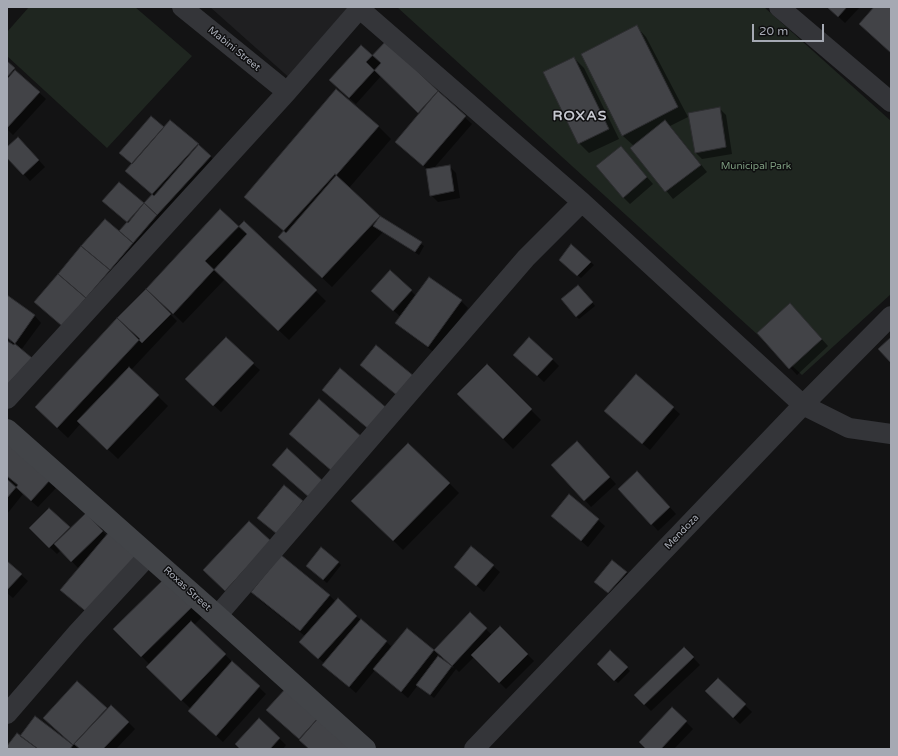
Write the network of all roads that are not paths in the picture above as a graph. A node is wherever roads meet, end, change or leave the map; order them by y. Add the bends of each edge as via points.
1 (182, 7) edge
2 (779, 7) edge
3 (361, 8) edge
4 (287, 92) junction
5 (891, 102) edge
6 (582, 202) junction
7 (891, 316) edge
8 (7, 399) edge
9 (803, 405) junction
10 (7, 430) edge
11 (891, 434) edge
12 (149, 555) junction
13 (217, 616) junction
14 (7, 714) edge
15 (365, 749) edge
16 (474, 749) edge

1 - 4 street, Mabini Street
2 - 5 street
3 - 4 street
3 - 6 street
4 - 8 street
6 - 9 street
6 - 13 street via 526,258
7 - 9 street, Mendoza
9 - 11 street via 849,428
9 - 16 street, Mendoza
10 - 12 main road, Roxas Street
12 - 13 main road, Roxas Street
12 - 14 street
13 - 15 main road, Roxas Street

